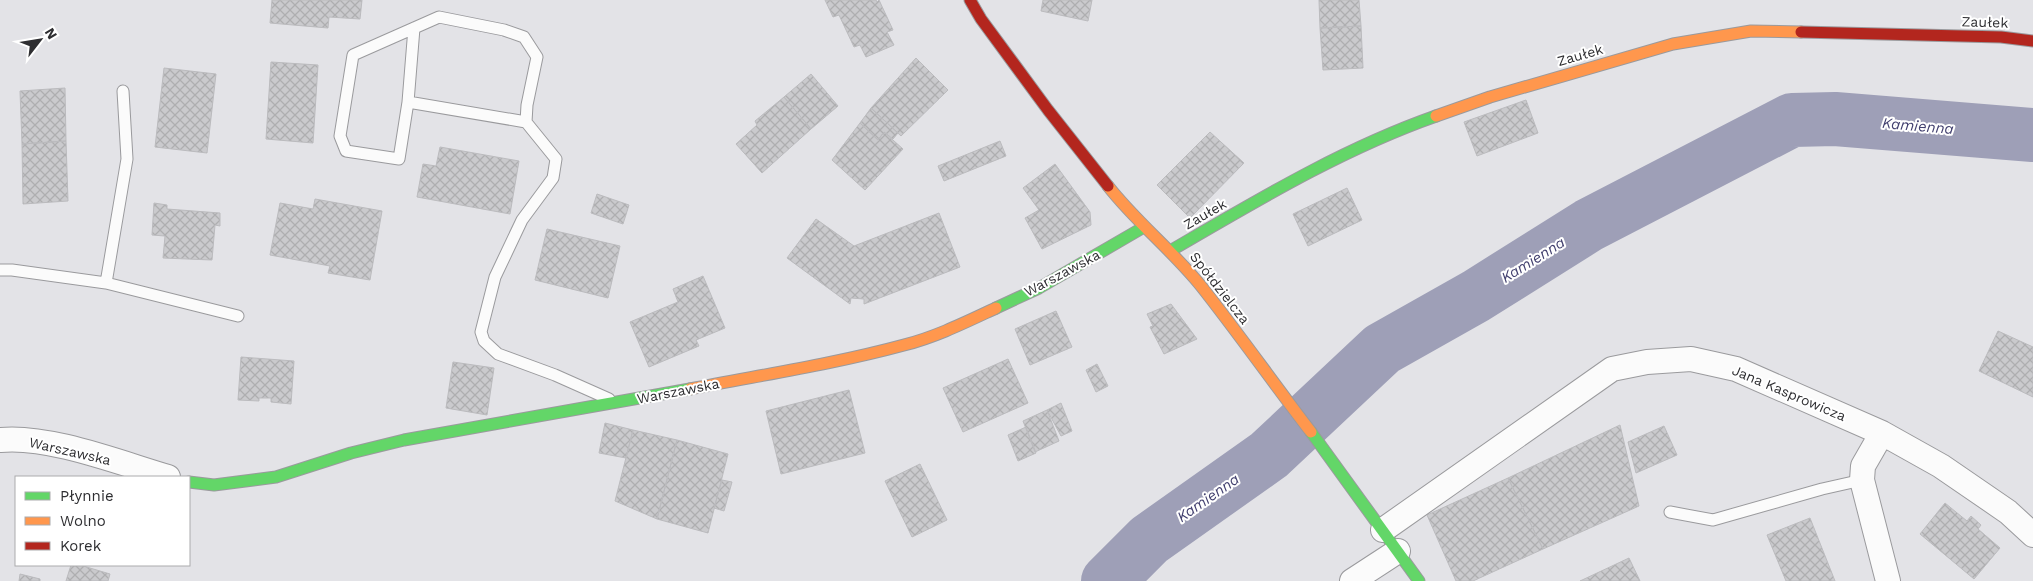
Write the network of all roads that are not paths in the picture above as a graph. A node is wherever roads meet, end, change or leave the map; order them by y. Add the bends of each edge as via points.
1 (970, 0) edge
2 (414, 28) junction
3 (2033, 41) edge
4 (124, 91) dead end
5 (408, 102) junction
6 (526, 122) junction
7 (1144, 227) junction
8 (1170, 251) junction
9 (0, 270) edge
10 (106, 283) junction
11 (238, 316) dead end
12 (617, 403) junction
13 (1882, 433) junction
14 (0, 440) edge
15 (165, 476) edge
16 (1862, 480) junction
17 (190, 482) edge
18 (1670, 512) dead end
19 (1383, 530) junction
20 (2033, 535) edge
21 (1398, 551) junction
22 (1352, 581) edge
23 (1419, 581) edge
24 (1888, 581) edge

1 - 7 street, Spółdzielcza via 1048,110 1120,202
2 - 5 lane
2 - 5 lane via 353,55 340,136 346,151 399,159
2 - 6 lane via 439,18 524,37 537,57
3 - 8 street, Zaułek via 2001,37 1751,31 1673,44 1490,97 1399,129 1286,184
4 - 10 lane via 127,159
5 - 6 lane
6 - 12 lane via 556,159 553,178 522,220 495,277 481,332 484,341 498,354
7 - 8 street, Spółdzielcza
7 - 12 street, Warszawska via 1039,288 957,326 905,345
8 - 19 street, Spółdzielcza via 1201,286
9 - 10 lane
10 - 11 lane
12 - 17 street, Warszawska via 404,440 276,477 214,485
13 - 16 street via 1863,466
13 - 19 street, Jana Kasprowicza via 1736,369 1692,359 1647,362 1612,369
13 - 20 street, Jana Kasprowicza via 1942,466 2008,512
14 - 15 street, Warszawska via 16,438 80,450
16 - 18 lane via 1713,520
16 - 24 street
19 - 21 street, Spółdzielcza
21 - 22 street
21 - 23 street, Spółdzielcza

